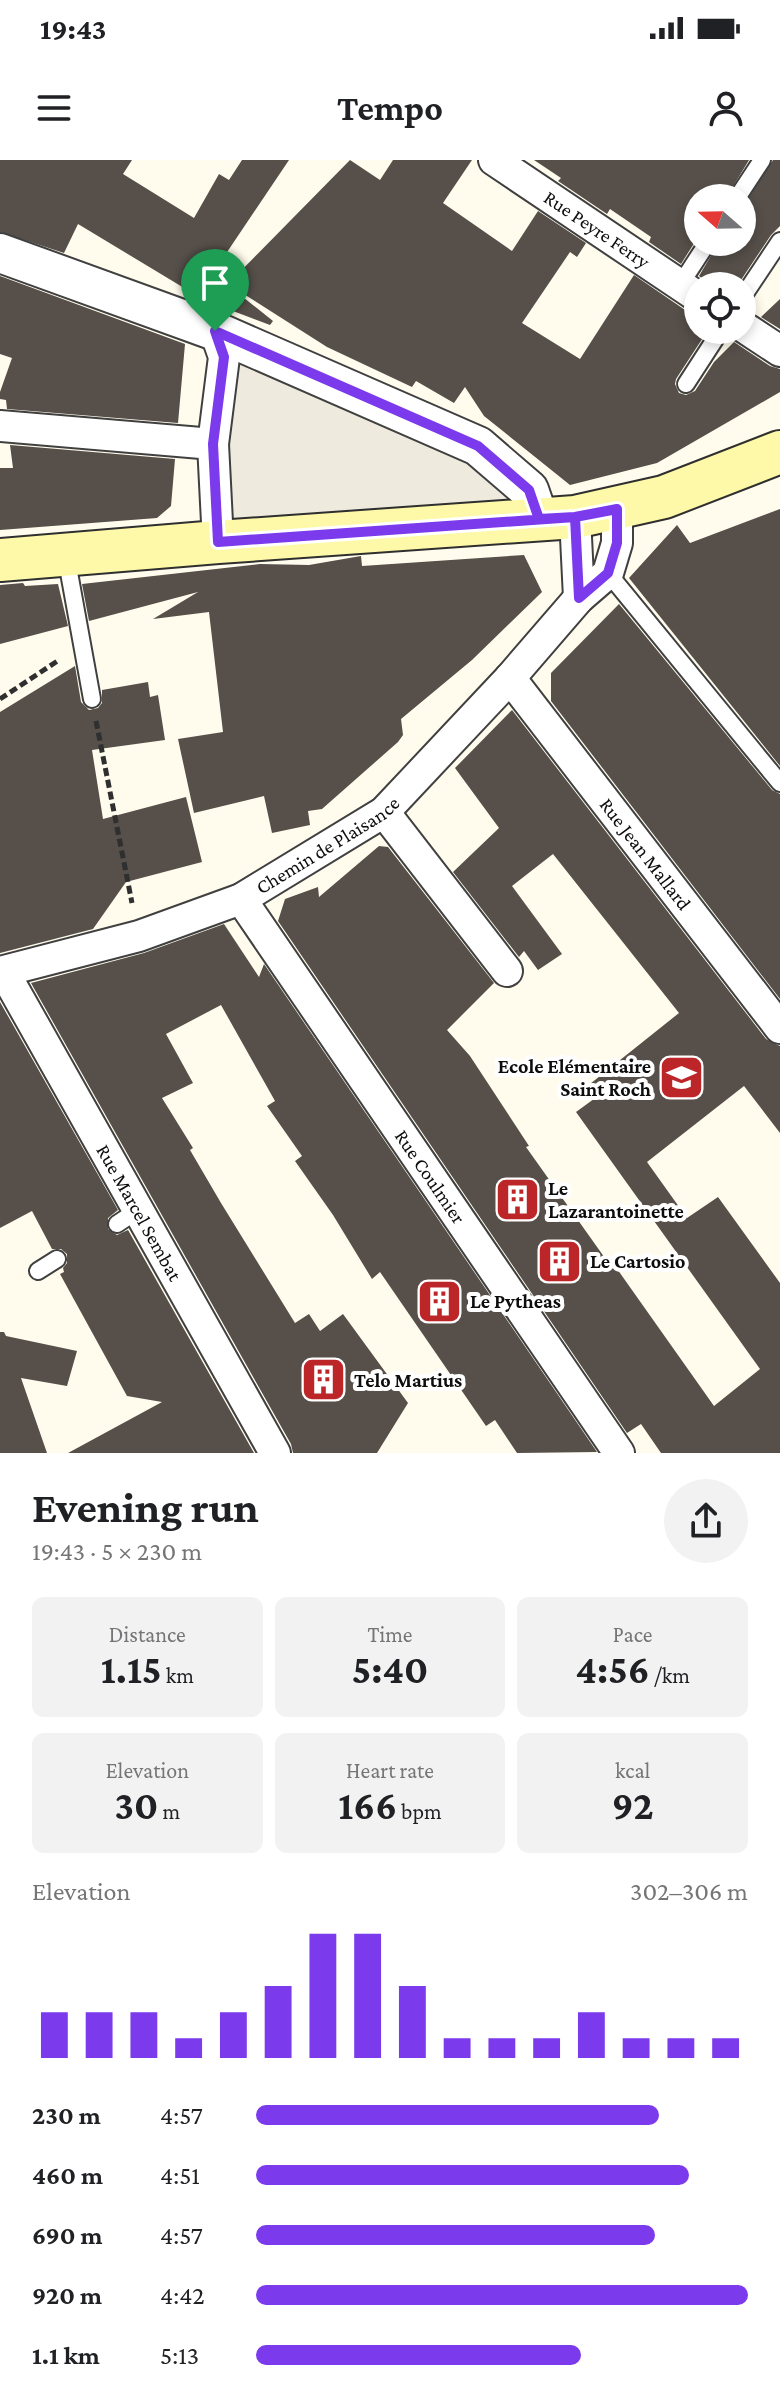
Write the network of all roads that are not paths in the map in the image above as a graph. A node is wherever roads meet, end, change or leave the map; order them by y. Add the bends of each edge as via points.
1 (494, 160) edge
2 (762, 160) edge
3 (746, 184) edge
4 (780, 241) edge
5 (0, 253) edge
6 (756, 277) edge
7 (684, 288) edge
8 (215, 331) junction
9 (756, 335) edge
10 (712, 344) edge
11 (780, 351) edge
12 (686, 384) dead end
13 (0, 426) edge
14 (213, 444) junction
15 (776, 450) edge
16 (617, 509) junction
17 (557, 518) junction
18 (218, 542) junction
19 (66, 556) junction
20 (0, 560) edge
21 (608, 573) junction
22 (579, 598) junction
23 (510, 678) junction
24 (92, 699) road end
25 (780, 783) edge
26 (384, 812) junction
27 (241, 899) junction
28 (507, 971) dead end
29 (2, 972) edge
30 (780, 1028) edge
31 (57, 1259) dead end
32 (38, 1271) dead end
33 (275, 1453) edge
34 (619, 1453) edge

1 - 7 street, Rue Peyre Ferry
2 - 3 lane
4 - 6 lane
5 - 8 street
8 - 14 street via 224,357
8 - 17 street via 478,446
9 - 11 street
10 - 12 lane
13 - 14 street
14 - 18 street
15 - 16 main road via 664,497
16 - 17 main road
16 - 21 street via 617,543
17 - 18 main road
17 - 22 street
18 - 19 main road
19 - 20 main road
19 - 24 lane
21 - 22 street, Chemin de Plaisance
21 - 25 lane
22 - 23 street, Chemin de Plaisance
23 - 26 street, Chemin de Plaisance
23 - 30 street, Rue Jean Mallard
26 - 27 street, Chemin de Plaisance
26 - 28 street
27 - 29 street, Chemin de Plaisance via 139,936
27 - 34 street, Rue Coulmier
29 - 33 street, Rue Marcel Sembat via 128,1217
31 - 32 lane

